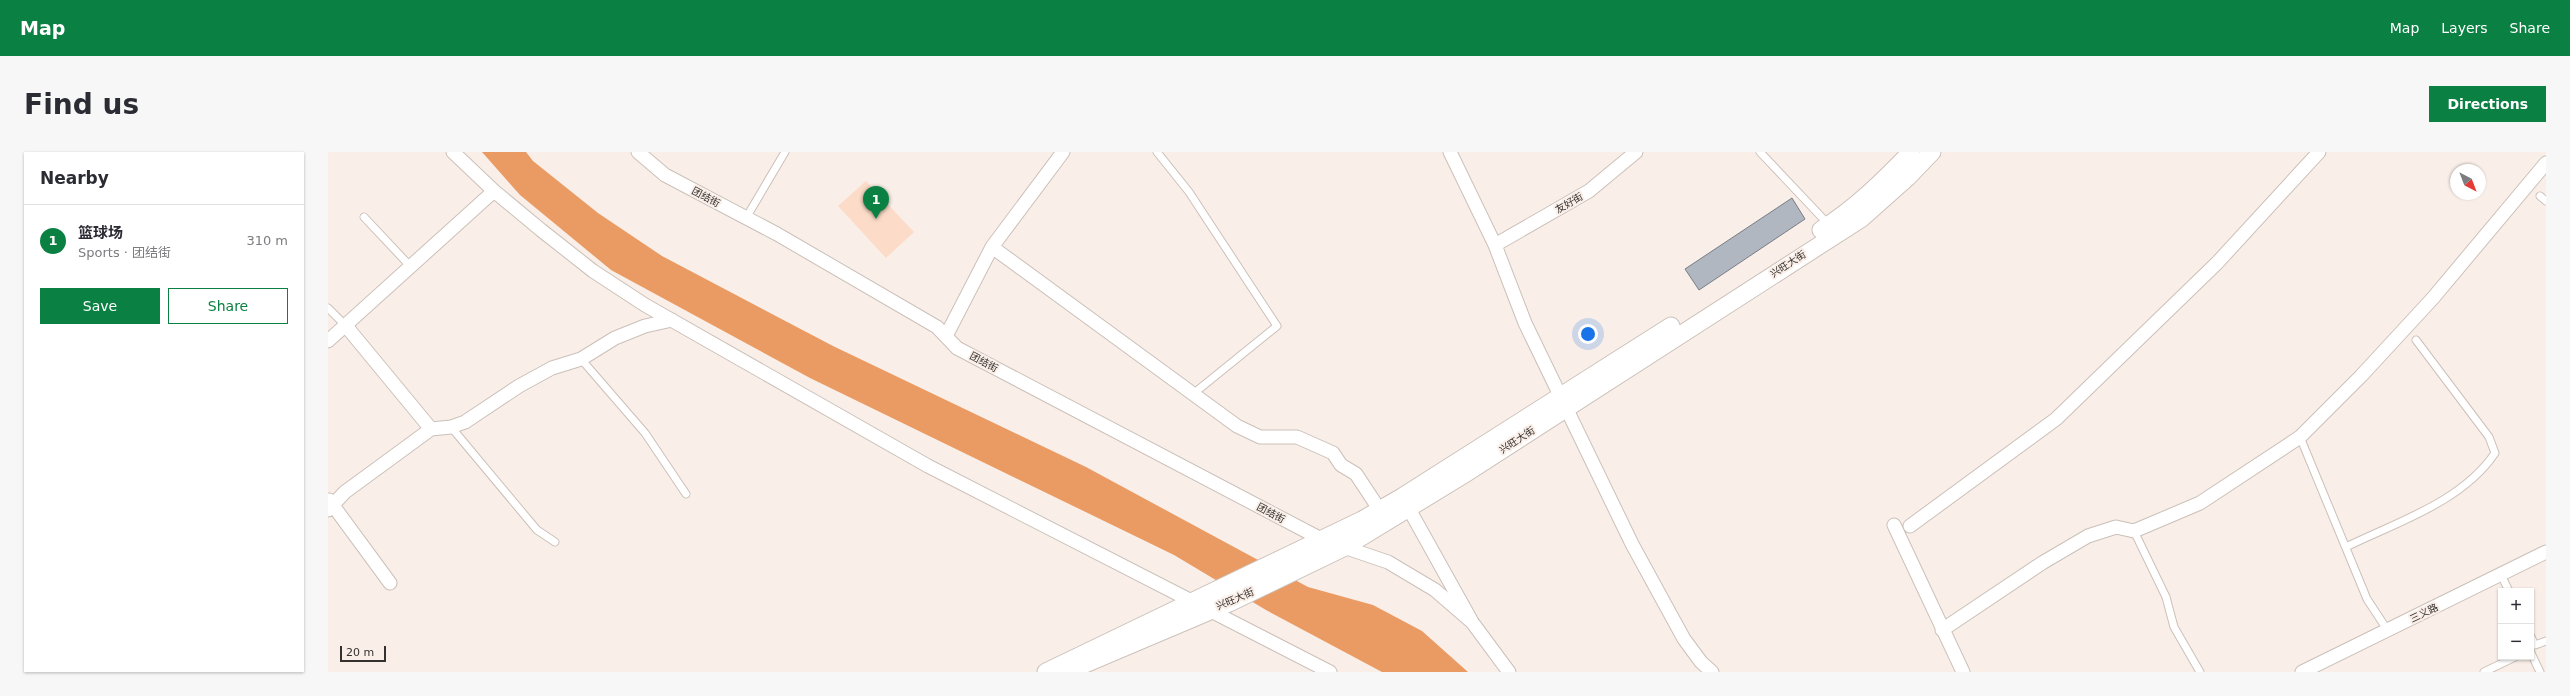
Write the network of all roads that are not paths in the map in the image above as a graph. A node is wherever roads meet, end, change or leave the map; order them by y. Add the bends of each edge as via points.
1 (453, 152) edge
2 (638, 152) edge
3 (1063, 152) edge
4 (1157, 152) edge
5 (1450, 152) edge
6 (1636, 152) edge
7 (1760, 152) edge
8 (1911, 152) edge
9 (1932, 152) edge
10 (2320, 152) edge
11 (782, 153) edge
12 (2546, 163) edge
13 (494, 191) junction
14 (2540, 196) dead end
15 (2546, 201) edge
16 (364, 217) dead end
17 (746, 218) junction
18 (1832, 229) junction
19 (1495, 245) junction
20 (992, 247) junction
21 (411, 267) junction
22 (328, 308) edge
23 (672, 320) junction
24 (346, 326) junction
25 (946, 336) junction
26 (2416, 340) dead end
27 (328, 341) edge
28 (581, 360) junction
29 (1193, 394) junction
30 (1564, 403) junction
31 (451, 427) junction
32 (431, 429) junction
33 (2300, 437) junction
34 (686, 494) dead end
35 (1406, 503) junction
36 (330, 505) edge
37 (1384, 516) junction
38 (1894, 526) dead end
39 (1910, 526) dead end
40 (2134, 531) junction
41 (555, 542) dead end
42 (1334, 547) junction
43 (2346, 547) junction
44 (2546, 552) edge
45 (2501, 575) junction
46 (390, 583) dead end
47 (2508, 588) edge
48 (1191, 602) junction
49 (1211, 609) junction
50 (1472, 622) junction
51 (1942, 630) junction
52 (2388, 631) junction
53 (2546, 640) edge
54 (2534, 646) edge
55 (2509, 660) edge
56 (2534, 660) edge
57 (1070, 671) edge
58 (1319, 671) edge
59 (1046, 672) edge
60 (1509, 672) edge
61 (1712, 672) edge
62 (1963, 672) edge
63 (2200, 672) edge
64 (2302, 672) edge
65 (2484, 672) edge
66 (2540, 672) edge

1 - 13 street
2 - 17 street, 团结街 via 665,175
3 - 20 street
4 - 29 lane via 1189,192 1277,326
5 - 19 street
6 - 19 street, 友好街 via 1589,191
7 - 18 lane
8 - 18 street, 兴旺大街 via 1878,187
9 - 18 street, 兴旺大街 via 1862,218
10 - 39 street via 2217,263 2056,419
11 - 17 lane
12 - 33 street via 2433,298
13 - 21 street
13 - 23 street via 593,271
14 - 15 lane
16 - 21 lane
17 - 25 street, 团结街 via 937,327
18 - 30 street, 兴旺大街
19 - 30 street via 1525,323
20 - 25 street
20 - 29 street
21 - 24 street
22 - 24 lane
23 - 28 street via 645,326 615,338
23 - 48 street via 928,466
24 - 27 street
24 - 32 street
25 - 42 street, 团结街 via 957,348
26 - 43 lane via 2489,437 2495,454 2483,471 2445,499
28 - 31 street via 552,368 465,422
28 - 34 lane via 645,433
29 - 37 street via 1237,426 1260,437 1297,436 1333,453 1341,465 1356,474
30 - 35 street, 兴旺大街
30 - 61 street via 1632,544 1684,639
31 - 32 street
31 - 41 lane via 536,530
32 - 36 street
33 - 40 street via 2200,503
33 - 43 lane
35 - 37 street, 兴旺大街
35 - 50 street
36 - 46 street
37 - 42 street, 兴旺大街
37 - 42 street, 兴旺大街
38 - 51 street
40 - 51 street via 2116,527 2088,536 2042,563
40 - 63 lane via 2166,597 2174,627
42 - 48 street, 兴旺大街 via 1306,549
42 - 49 street, 兴旺大街 via 1229,603
42 - 50 street, 团结街 via 1388,562 1435,590
43 - 52 lane via 2368,599
44 - 45 street, 三义路
45 - 47 lane
45 - 52 street, 三义路
48 - 49 street
48 - 59 street, 兴旺大街
49 - 57 street, 兴旺大街
49 - 58 street
50 - 60 street
51 - 62 street
52 - 64 street, 三义路
53 - 54 lane
55 - 65 lane
56 - 66 lane

